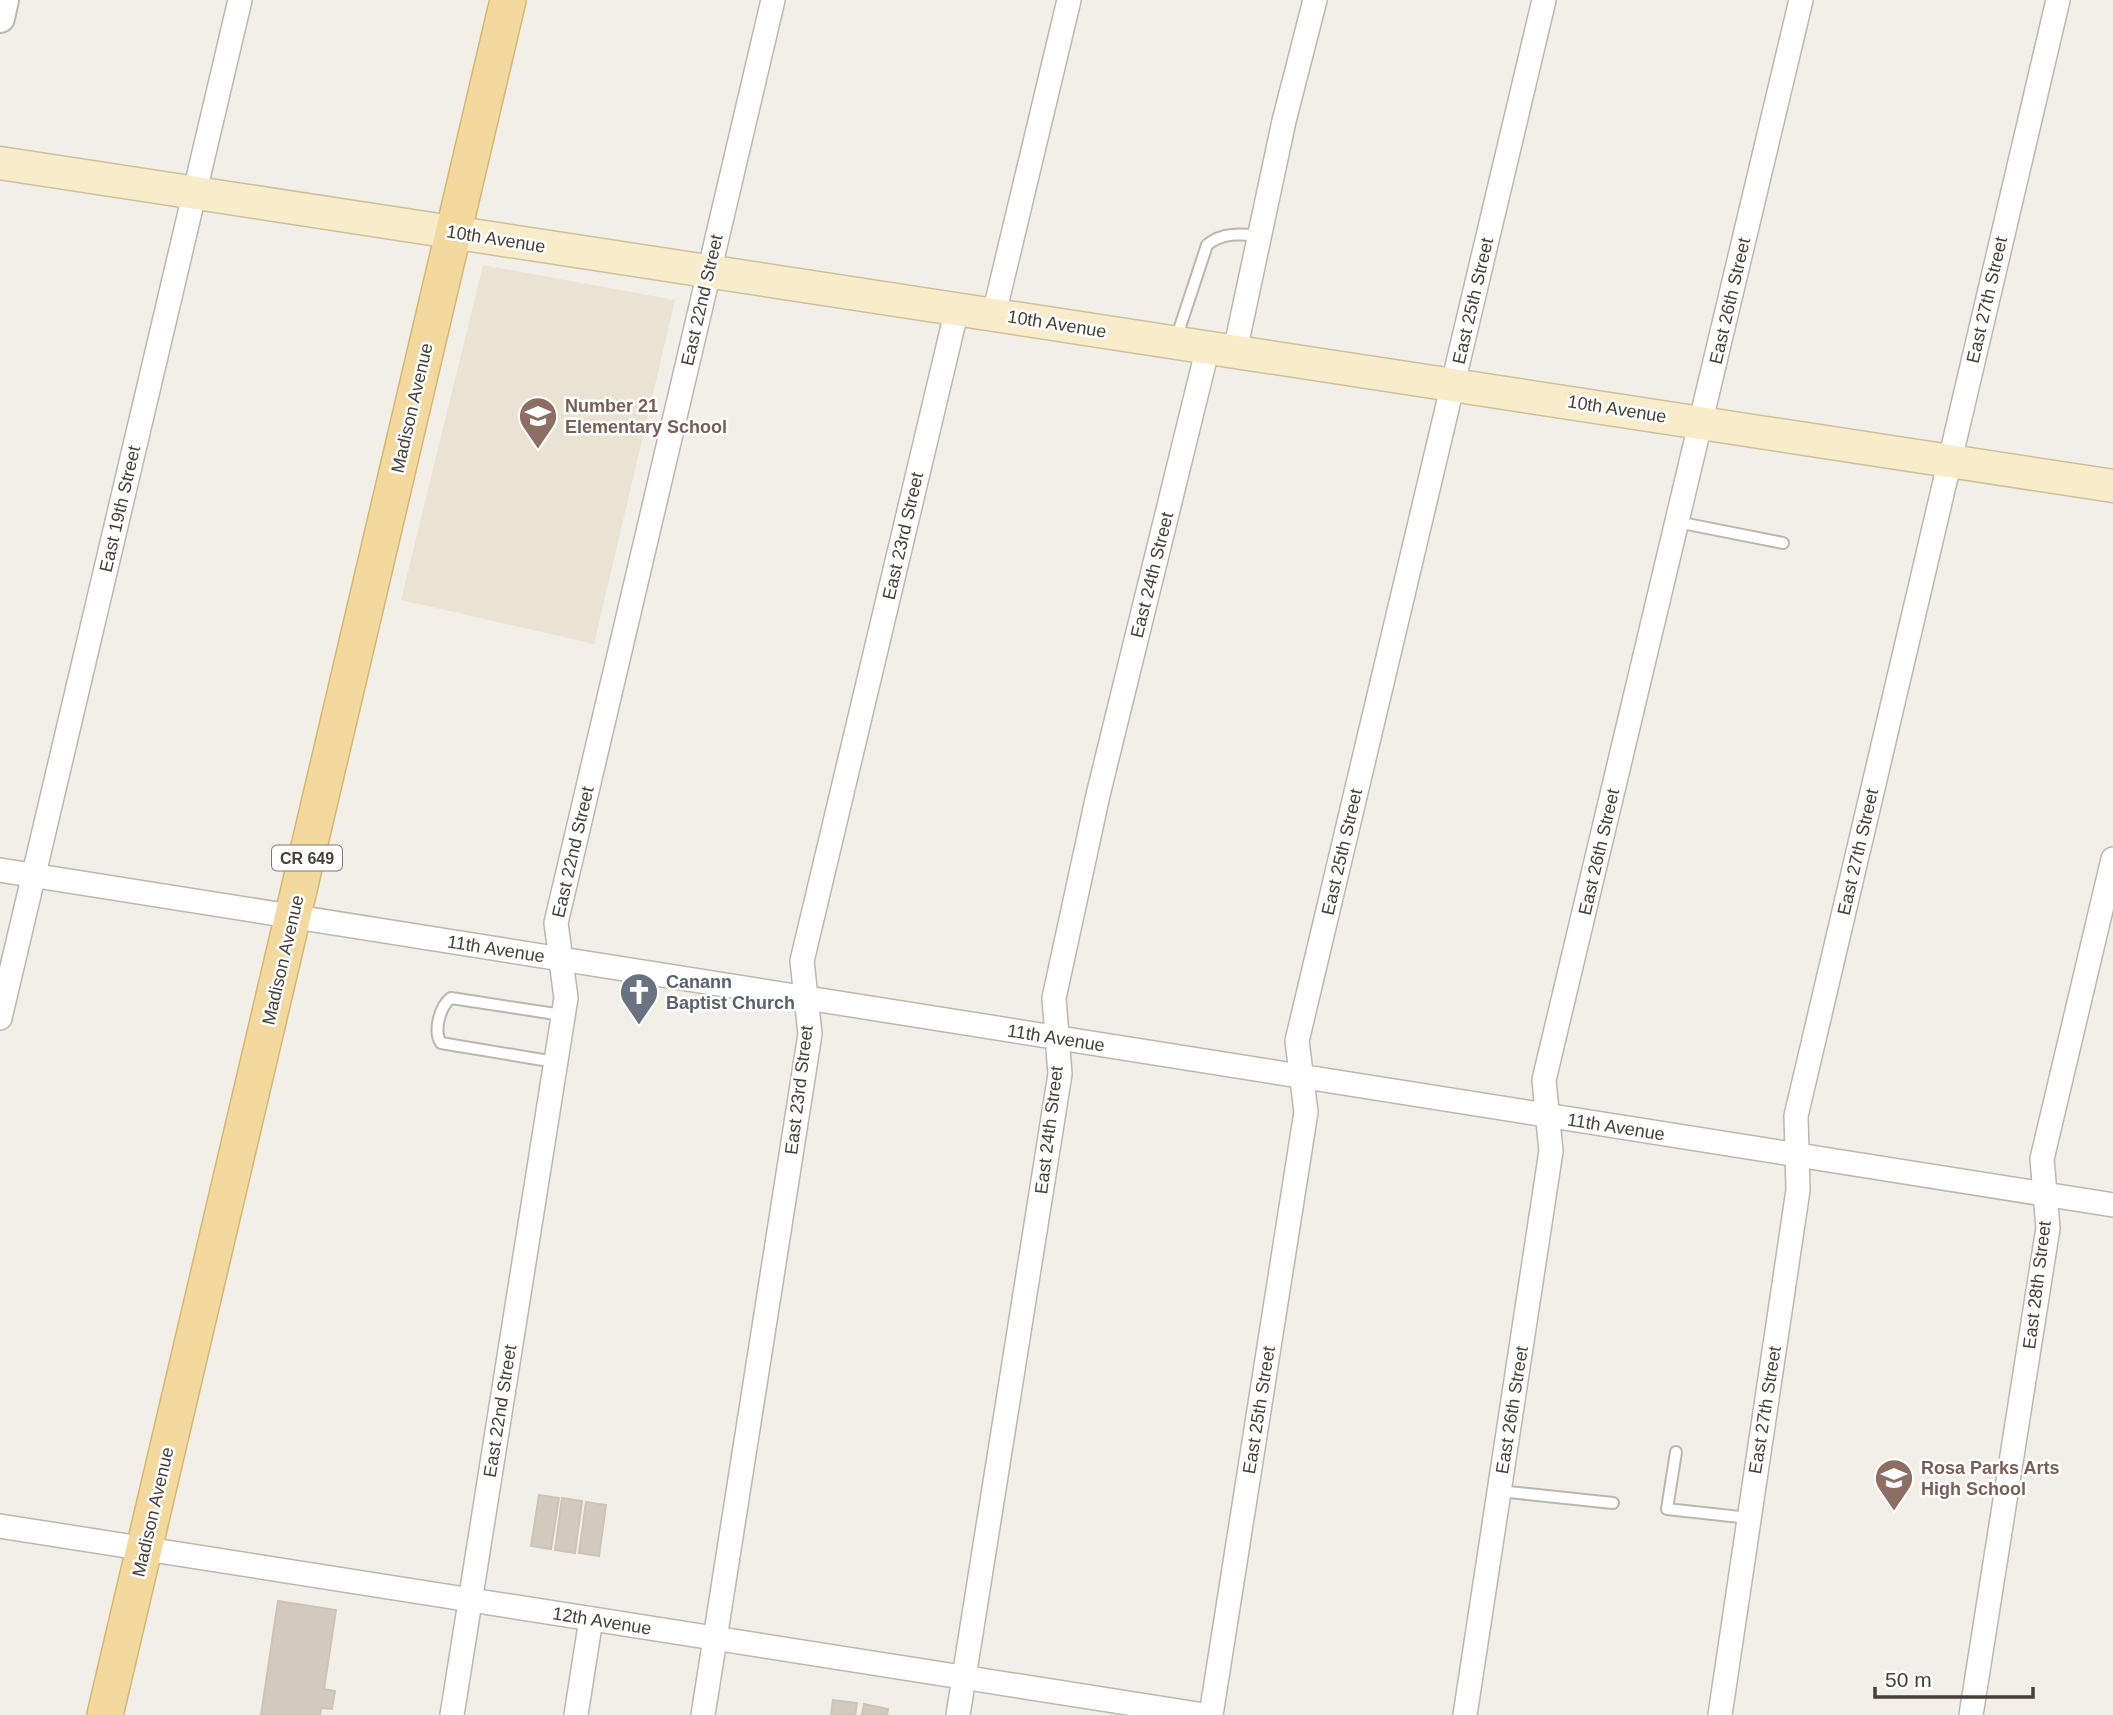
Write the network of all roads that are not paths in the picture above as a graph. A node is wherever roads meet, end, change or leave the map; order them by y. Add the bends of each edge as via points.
1 (4, 0) edge
2 (240, 0) edge
3 (509, 0) edge
4 (773, 0) edge
5 (1069, 0) edge
6 (1315, 0) edge
7 (1544, 0) edge
8 (1801, 0) edge
9 (2058, 0) edge
10 (0, 18) edge
11 (0, 163) edge
12 (195, 192) junction
13 (454, 232) junction
14 (1259, 236) junction
15 (709, 271) junction
16 (957, 309) junction
17 (994, 314) junction
18 (1176, 342) junction
19 (1222, 349) junction
20 (1453, 384) junction
21 (1701, 422) junction
22 (1949, 461) junction
23 (2113, 486) edge
24 (1677, 522) junction
25 (1783, 543) dead end
26 (2113, 859) edge
27 (0, 870) edge
28 (33, 875) junction
29 (293, 916) junction
30 (561, 959) junction
31 (806, 998) junction
32 (562, 1015) junction
33 (0, 1018) edge
34 (1057, 1038) junction
35 (555, 1062) junction
36 (1303, 1077) junction
37 (1548, 1116) junction
38 (1797, 1156) junction
39 (2045, 1195) junction
40 (2113, 1205) edge
41 (1675, 1452) dead end
42 (1499, 1491) junction
43 (1613, 1503) dead end
44 (1749, 1518) junction
45 (0, 1526) edge
46 (144, 1549) junction
47 (470, 1600) junction
48 (591, 1619) junction
49 (715, 1639) junction
50 (964, 1679) junction
51 (105, 1715) edge
52 (452, 1715) edge
53 (576, 1715) edge
54 (703, 1715) edge
55 (958, 1715) edge
56 (1204, 1715) edge
57 (1211, 1715) edge
58 (1465, 1715) edge
59 (1720, 1715) edge
60 (1972, 1715) edge

1 - 10 street
2 - 12 street, East 19th Street
3 - 13 main road, Madison Avenue / CR 649
4 - 15 street, East 22nd Street
5 - 17 street
6 - 14 street, East 24th Street
7 - 20 street, East 25th Street
8 - 21 street, East 26th Street
9 - 22 street, East 27th Street
11 - 12 main road, 10th Avenue
12 - 13 main road, 10th Avenue
12 - 28 street, East 19th Street
13 - 15 main road, 10th Avenue
13 - 29 main road, Madison Avenue / CR 649
14 - 18 lane via 1236,234 1214,238 1207,245
14 - 19 street, East 24th Street
15 - 16 main road, 10th Avenue
15 - 30 street, East 22nd Street via 556,923
16 - 17 main road, 10th Avenue
16 - 31 street, East 23rd Street via 802,961
17 - 18 main road, 10th Avenue
18 - 19 main road, 10th Avenue
19 - 20 main road, 10th Avenue
19 - 34 street, East 24th Street via 1098,795 1054,998
20 - 21 main road, 10th Avenue
20 - 36 street, East 25th Street via 1297,1041
21 - 22 main road, 10th Avenue
21 - 24 street, East 26th Street
22 - 23 main road, 10th Avenue
22 - 38 street, East 27th Street via 1796,1116
24 - 25 lane
24 - 37 street, East 26th Street via 1544,1080
26 - 39 street, East 28th Street via 2042,1160
27 - 28 street, 11th Avenue
28 - 29 street, 11th Avenue
28 - 33 street, East 19th Street
29 - 30 street, 11th Avenue
29 - 46 main road, Madison Avenue / CR 649
30 - 31 street, 11th Avenue
30 - 32 street, East 22nd Street via 566,998
31 - 34 street, 11th Avenue
31 - 49 street, East 23rd Street via 810,1034
32 - 35 street, East 22nd Street
32 - 35 lane via 451,998 437,1029 442,1043
34 - 36 street, 11th Avenue
34 - 50 street, East 24th Street via 1060,1074
35 - 47 street, East 22nd Street
36 - 37 street, 11th Avenue
36 - 57 street, East 25th Street via 1306,1112
37 - 38 street, 11th Avenue
37 - 42 street, East 26th Street via 1551,1151
38 - 39 street, 11th Avenue
38 - 44 street, East 27th Street via 1798,1190
39 - 40 street, 11th Avenue
39 - 60 street, East 28th Street via 2048,1228
41 - 44 lane via 1667,1508
42 - 43 lane
42 - 58 street, East 26th Street
44 - 59 street, East 27th Street
45 - 46 street, 12th Avenue
46 - 47 street, 12th Avenue
46 - 51 main road, Madison Avenue / CR 649
47 - 48 street, 12th Avenue
47 - 52 street, East 22nd Street
48 - 49 street, 12th Avenue
48 - 53 street
49 - 50 street, 12th Avenue
49 - 54 street, East 23rd Street
50 - 55 street, East 24th Street
50 - 56 street, 12th Avenue

